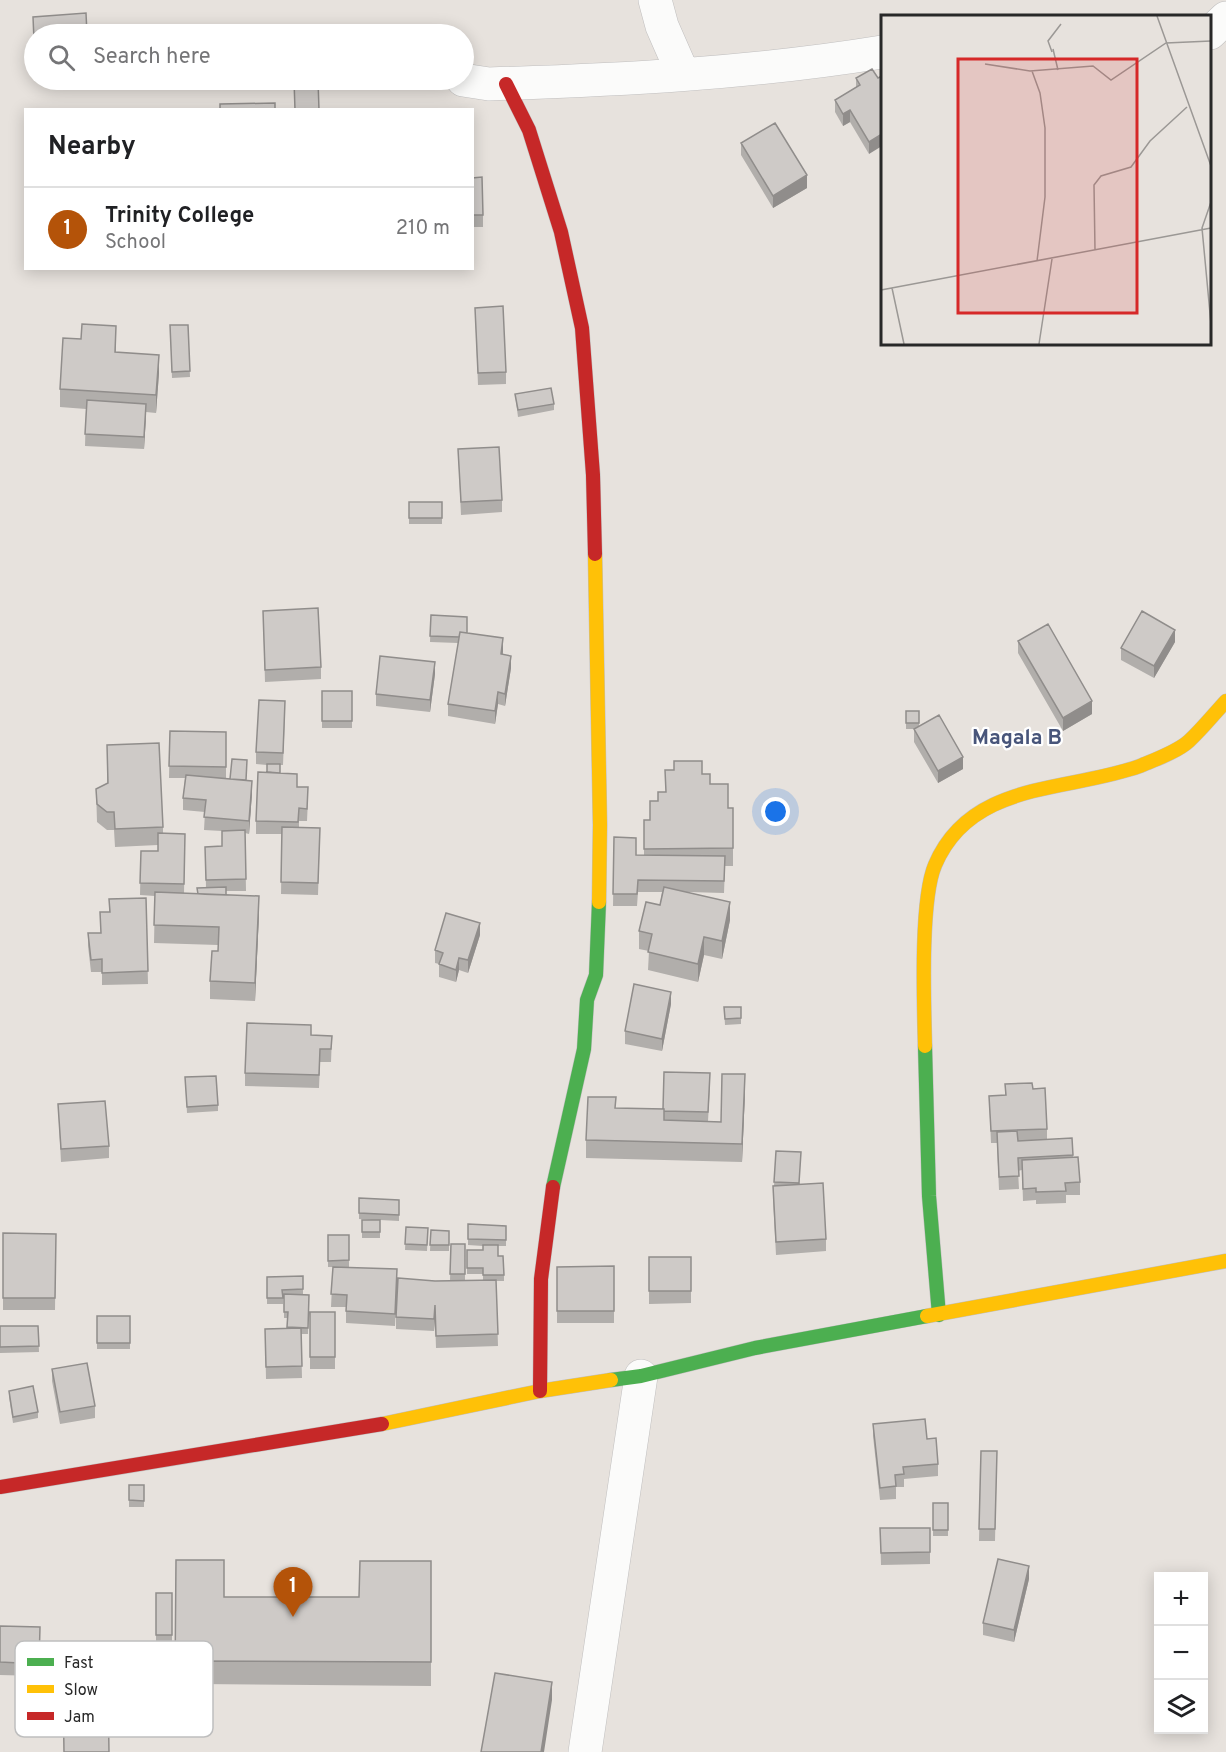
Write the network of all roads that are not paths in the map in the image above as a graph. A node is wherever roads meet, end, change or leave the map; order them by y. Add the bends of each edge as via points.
1 (655, 0) edge
2 (1226, 18) edge
3 (1211, 31) edge
4 (881, 52) edge
5 (683, 74) junction
6 (474, 82) edge
7 (506, 84) junction
8 (1226, 701) edge
9 (1226, 1261) edge
10 (939, 1315) junction
11 (641, 1376) junction
12 (540, 1391) junction
13 (0, 1487) edge
14 (585, 1752) edge

1 - 5 street
2 - 3 street
4 - 5 street via 798,66
5 - 7 street
6 - 7 street
7 - 12 street via 529,130 561,232 582,328 593,487 600,825 598,950 596,975 587,1000 584,1049 553,1188 541,1279
8 - 10 street via 1188,743 1139,766 1027,792 983,809 958,830 935,865 927,909 925,1028 929,1196
9 - 10 street
10 - 11 street via 755,1348
11 - 12 street
11 - 14 street
12 - 13 street via 387,1423

